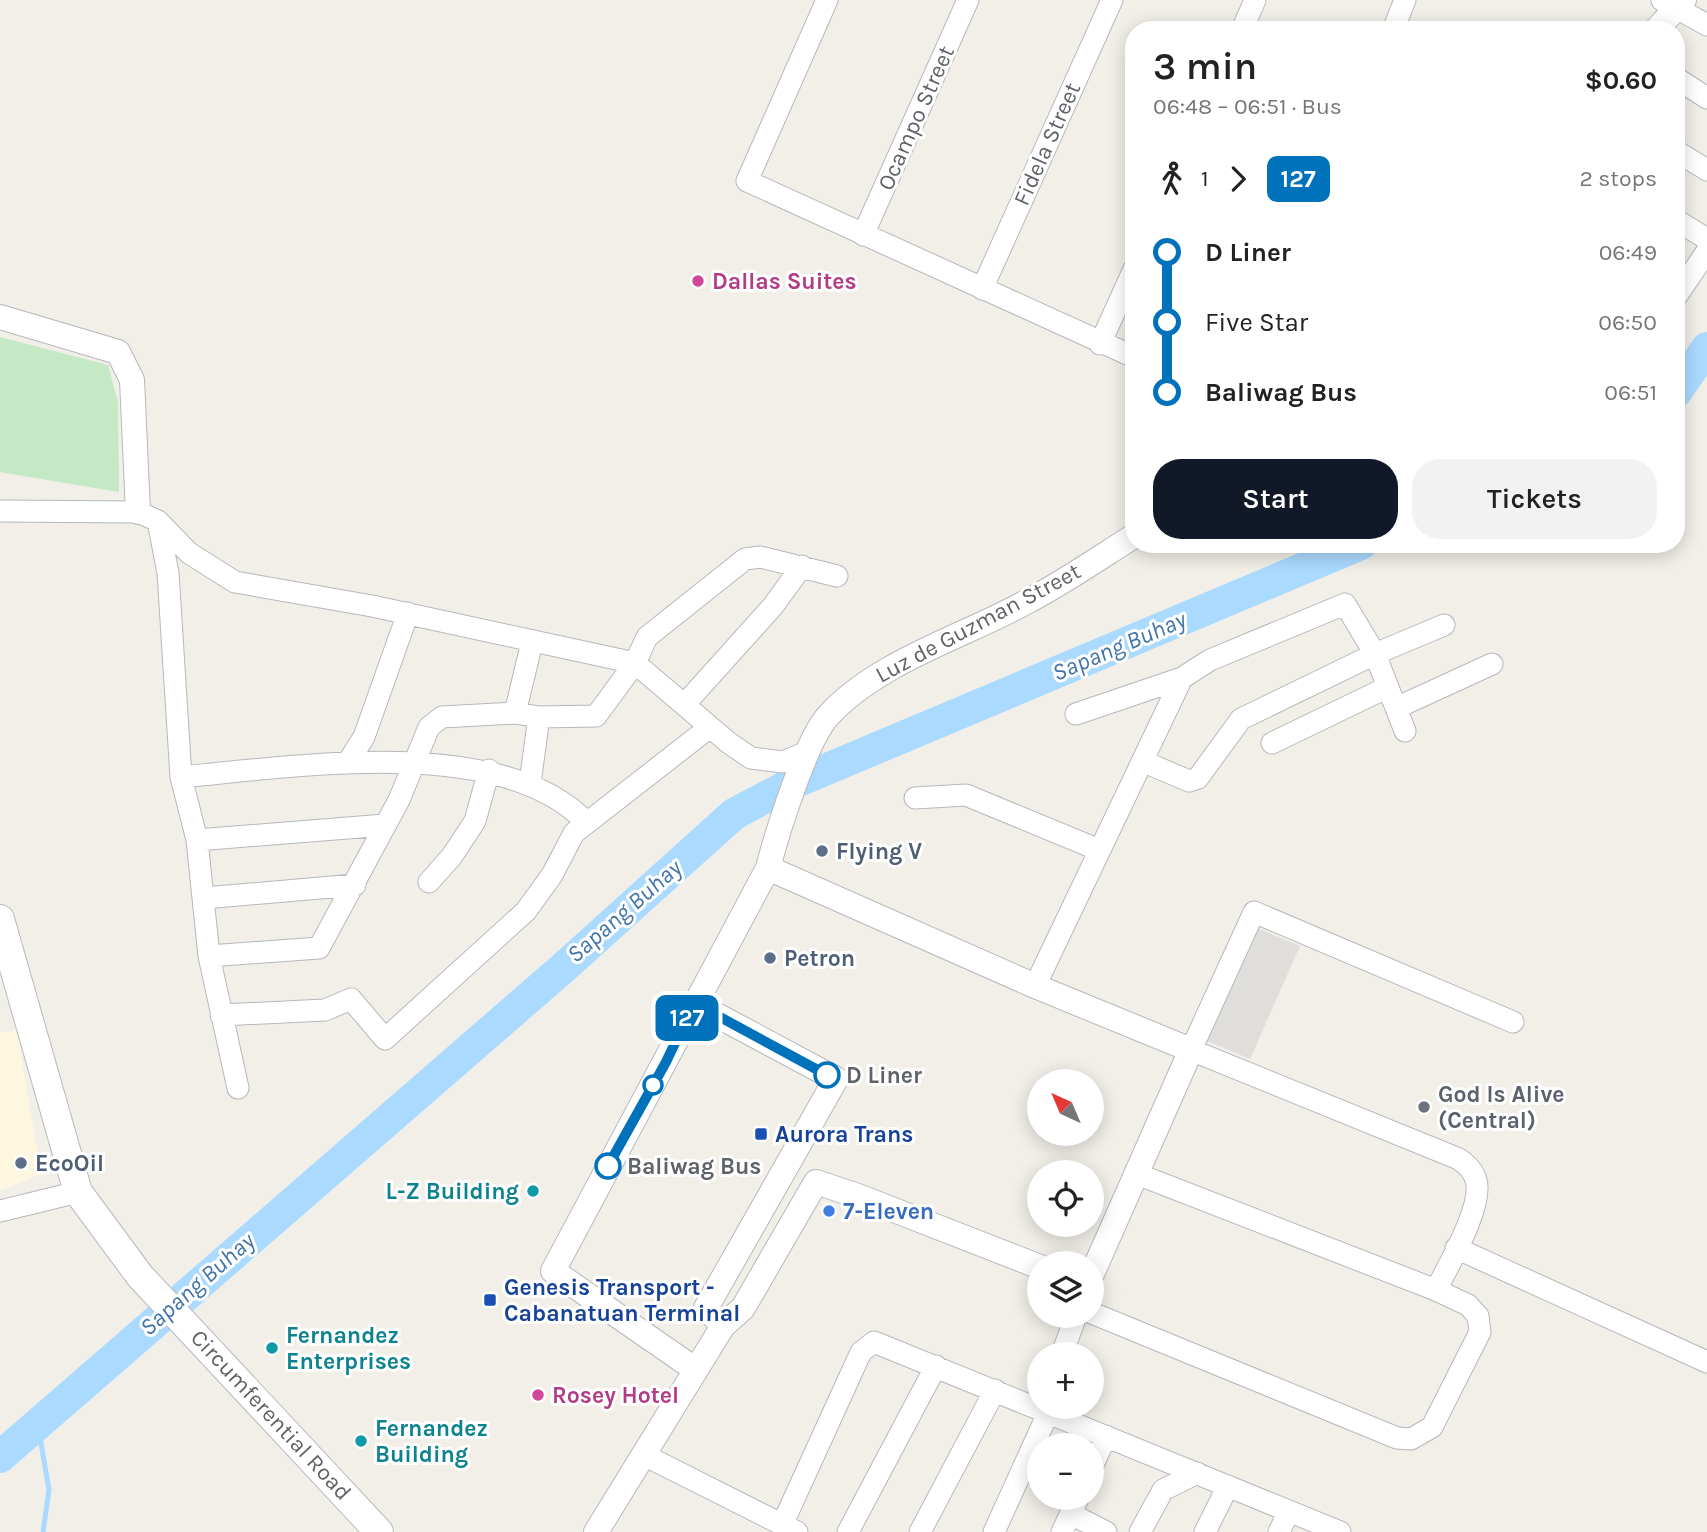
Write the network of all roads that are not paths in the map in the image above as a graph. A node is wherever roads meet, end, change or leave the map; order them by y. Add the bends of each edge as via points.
1 (827, 0) edge
2 (968, 0) edge
3 (1112, 0) edge
4 (1255, 0) edge
5 (1405, 0) edge
6 (1675, 2) edge
7 (1246, 21) edge
8 (1397, 21) edge
9 (1662, 21) edge
10 (1707, 25) edge
11 (1685, 84) edge
12 (1707, 98) edge
13 (1685, 157) edge
14 (1707, 170) edge
15 (1685, 226) edge
16 (863, 235) junction
17 (1707, 239) edge
18 (1707, 251) edge
19 (1685, 284) edge
20 (982, 289) junction
21 (1125, 289) edge
22 (0, 317) edge
23 (1100, 344) junction
24 (1125, 353) edge
25 (0, 511) edge
26 (148, 516) junction
27 (1125, 542) edge
28 (802, 566) junction
29 (837, 576) dead end
30 (408, 613) junction
31 (1444, 625) dead end
32 (532, 642) junction
33 (1375, 654) junction
34 (635, 663) junction
35 (1492, 664) dead end
36 (1182, 678) junction
37 (1388, 687) junction
38 (684, 705) junction
39 (1396, 708) junction
40 (515, 713) junction
41 (1076, 714) dead end
42 (539, 717) junction
43 (710, 727) junction
44 (1405, 731) dead end
45 (1272, 743) dead end
46 (806, 758) junction
47 (1142, 761) junction
48 (348, 762) junction
49 (412, 765) junction
50 (489, 770) junction
51 (181, 777) junction
52 (530, 783) junction
53 (915, 798) dead end
54 (586, 822) junction
55 (385, 825) junction
56 (197, 839) junction
57 (1099, 850) junction
58 (768, 868) junction
59 (429, 882) dead end
60 (355, 885) junction
61 (204, 898) junction
62 (0, 919) edge
63 (209, 956) junction
64 (1035, 986) junction
65 (694, 1003) junction
66 (221, 1015) junction
67 (1513, 1022) dead end
68 (1191, 1050) junction
69 (238, 1088) dead end
70 (1137, 1174) junction
71 (78, 1192) junction
72 (0, 1211) edge
73 (1456, 1248) junction
74 (1102, 1251) edge
75 (1027, 1262) edge
76 (1436, 1290) junction
77 (1104, 1318) edge
78 (723, 1326) junction
79 (1707, 1362) edge
80 (936, 1366) junction
81 (696, 1370) junction
82 (995, 1390) junction
83 (1027, 1401) edge
84 (1045, 1419) edge
85 (1070, 1419) edge
86 (1106, 1436) junction
87 (1104, 1440) edge
88 (644, 1455) junction
89 (1197, 1474) junction
90 (1228, 1486) junction
91 (1289, 1511) junction
92 (1070, 1515) edge
93 (790, 1528) edge
94 (379, 1532) edge
95 (596, 1532) edge
96 (848, 1532) edge
97 (920, 1532) edge
98 (994, 1532) edge
99 (1106, 1532) edge
100 (1140, 1532) edge
101 (1205, 1532) edge
102 (1279, 1532) edge
103 (1340, 1532) edge

1 - 16 street via 747,181
2 - 16 street, Ocampo Street
3 - 20 street, Fidela Street
4 - 7 street
5 - 8 street
6 - 9 street
6 - 10 street
11 - 12 street
13 - 14 street
15 - 17 street
16 - 20 street
18 - 19 street
20 - 23 street
21 - 23 street
22 - 26 street via 118,352 132,380
23 - 24 street
25 - 26 street
26 - 30 street via 189,553 235,582
26 - 51 street via 168,573
27 - 46 street, Luz de Guzman Street via 1030,601 869,681 827,717
28 - 29 street
28 - 34 street via 760,557 745,559 647,637
28 - 38 street via 773,606
30 - 32 street
30 - 48 street via 365,737
31 - 33 street
32 - 34 street
32 - 40 street
33 - 36 street via 1345,604 1210,660
33 - 37 street
33 - 47 street via 1241,719 1198,778 1189,781
34 - 38 street
34 - 42 street via 596,716
35 - 39 street
36 - 41 street
36 - 47 street
37 - 39 street
37 - 45 street
38 - 43 street
39 - 44 street
40 - 42 street
40 - 49 street via 442,717 429,727
42 - 52 street
43 - 46 street via 751,758 783,762
43 - 54 street
46 - 58 street
47 - 57 street
48 - 49 street
48 - 51 street
49 - 50 street
49 - 55 street
50 - 52 street
50 - 59 street via 475,821
51 - 56 street
52 - 54 street via 572,807
53 - 57 street via 966,795
54 - 66 street via 574,833 526,911 385,1038 351,999 325,1010
55 - 56 street
55 - 60 street
56 - 61 street
57 - 64 street
58 - 64 street
58 - 65 street
60 - 61 street
60 - 63 street via 319,948
61 - 63 street
62 - 71 main road, Circumferential Road
63 - 66 street
64 - 68 street
65 - 78 street via 836,1079 706,1308
65 - 81 street via 553,1272
66 - 69 street
67 - 68 street via 1254,912
68 - 70 street
68 - 73 street via 1459,1158 1477,1182 1477,1199
70 - 74 street
70 - 76 street
71 - 72 street
71 - 94 main road, Circumferential Road via 140,1276
73 - 76 street
73 - 79 street
75 - 78 street via 816,1182 743,1308
76 - 77 street via 1468,1305 1478,1316 1480,1332 1432,1427 1411,1439 1397,1438
78 - 81 street
80 - 82 street
80 - 93 street via 874,1342 861,1352
80 - 96 street
81 - 88 street
82 - 83 street
82 - 97 street
84 - 98 street
85 - 86 street
86 - 87 street
86 - 89 street
88 - 93 street
88 - 95 street
89 - 90 street
89 - 100 street via 1163,1490
90 - 91 street
90 - 101 street
91 - 102 street
91 - 103 street
92 - 99 street

